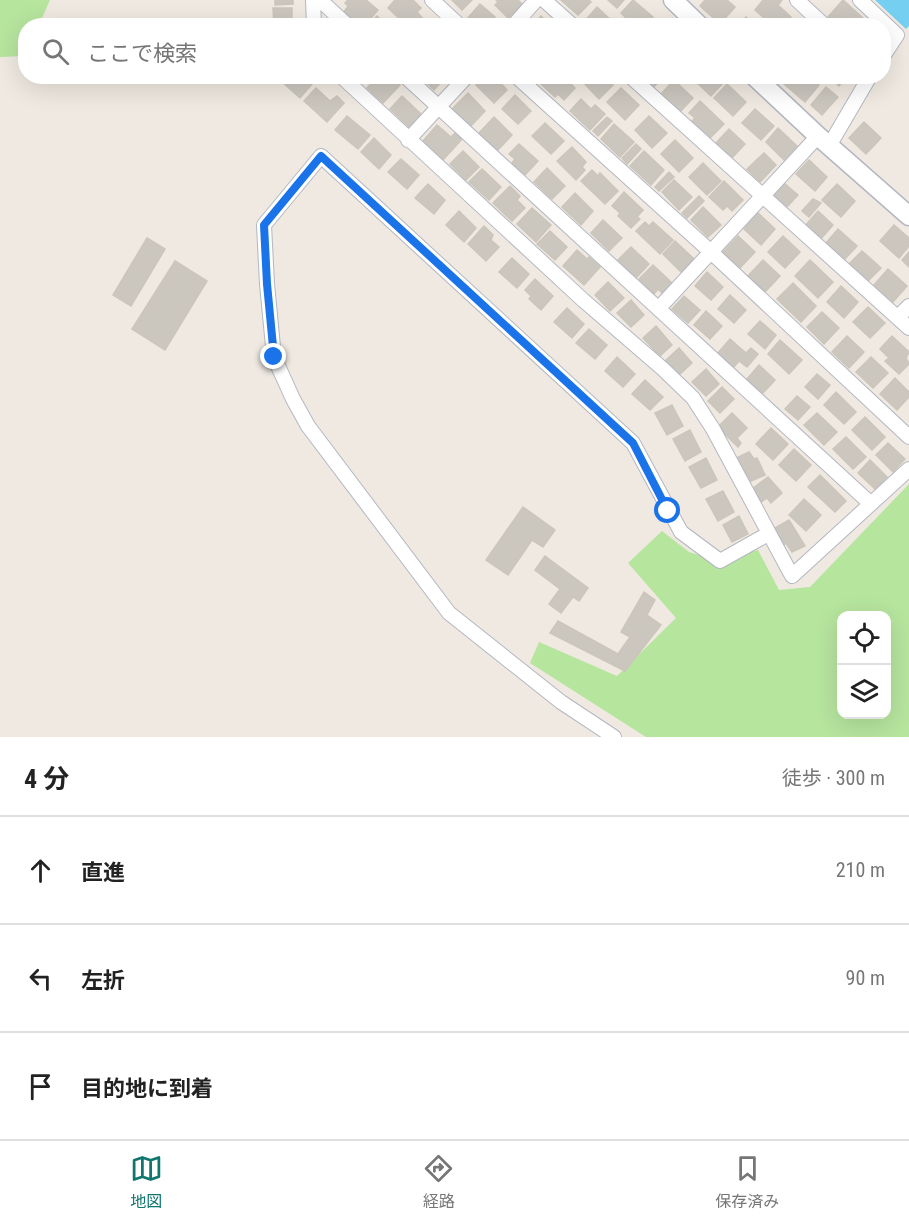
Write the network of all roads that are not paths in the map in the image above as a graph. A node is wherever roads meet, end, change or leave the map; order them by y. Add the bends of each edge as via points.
1 (313, 0) edge
2 (320, 0) edge
3 (432, 0) edge
4 (536, 0) edge
5 (544, 0) edge
6 (673, 0) edge
7 (797, 0) edge
8 (860, 0) edge
9 (314, 18) edge
10 (339, 18) edge
11 (451, 18) edge
12 (520, 18) edge
13 (564, 18) edge
14 (692, 18) edge
15 (816, 18) edge
16 (879, 18) edge
17 (891, 29) edge
18 (891, 44) edge
19 (349, 84) edge
20 (414, 84) edge
21 (460, 84) edge
22 (525, 84) edge
23 (639, 84) edge
24 (762, 84) edge
25 (864, 84) edge
26 (439, 107) junction
27 (408, 140) junction
28 (823, 141) junction
29 (764, 196) junction
30 (909, 216) edge
31 (711, 252) junction
32 (909, 306) edge
33 (659, 308) junction
34 (898, 317) junction
35 (909, 327) edge
36 (909, 437) edge
37 (909, 469) edge
38 (871, 504) junction
39 (768, 534) junction
40 (614, 737) edge

1 - 9 street
2 - 10 street
3 - 11 street
4 - 12 street
5 - 13 street
6 - 14 street
7 - 15 street
8 - 16 street
17 - 18 street via 897,35
19 - 27 street
20 - 26 street
21 - 26 street
22 - 31 street
23 - 29 street
24 - 28 street
25 - 28 street
26 - 27 street
26 - 33 street
27 - 39 street via 693,399
28 - 29 street
28 - 30 street
29 - 31 street
29 - 34 street
31 - 33 street
31 - 36 street
32 - 34 street
33 - 38 street
34 - 35 street
37 - 38 street
38 - 39 street via 792,576
39 - 40 street via 720,561 681,532 633,443 321,156 264,225 274,357 308,426 449,613 561,702

